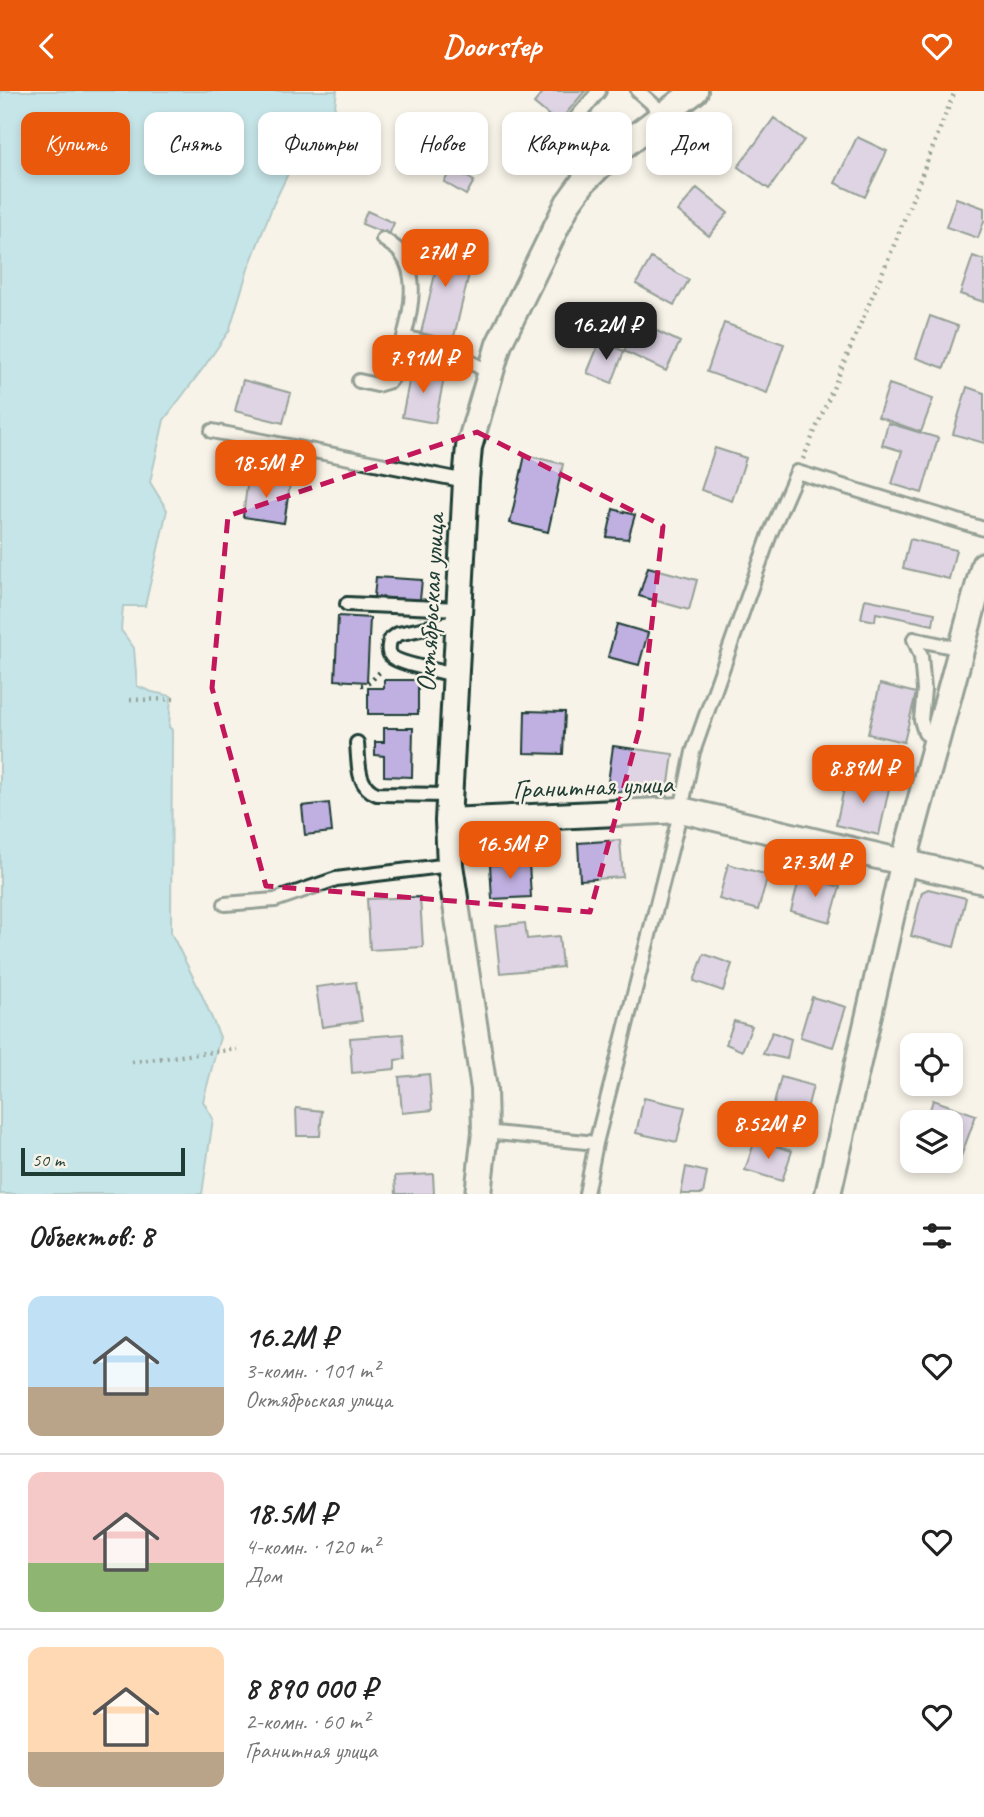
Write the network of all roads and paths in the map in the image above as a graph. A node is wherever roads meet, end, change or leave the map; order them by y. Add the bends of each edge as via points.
1 (599, 91) edge
2 (638, 91) edge
3 (695, 91) edge
4 (955, 91) edge
5 (584, 109) junction
6 (581, 112) edge
7 (587, 112) edge
8 (662, 112) edge
9 (667, 112) edge
10 (646, 128) edge
11 (632, 139) edge
12 (591, 175) edge
13 (383, 239) dead end
14 (404, 337) junction
15 (490, 373) junction
16 (359, 381) dead end
17 (212, 431) dead end
18 (797, 472) junction
19 (466, 481) junction
20 (984, 529) edge
21 (984, 565) edge
22 (347, 604) dead end
23 (459, 615) junction
24 (961, 649) junction
25 (400, 661) junction
26 (456, 675) junction
27 (361, 685) dead end
28 (177, 699) dead end
29 (130, 700) dead end
30 (937, 741) junction
31 (357, 743) dead end
32 (449, 795) junction
33 (681, 810) junction
34 (448, 821) junction
35 (904, 862) junction
36 (450, 865) junction
37 (984, 881) edge
38 (225, 904) dead end
39 (237, 1049) dead end
40 (132, 1062) dead end
41 (485, 1132) junction
42 (596, 1143) junction
43 (478, 1194) edge
44 (586, 1194) edge
45 (828, 1194) edge

1 - 5 lane
2 - 8 lane
3 - 9 street, Октябрьская улица
4 - 18 path
5 - 6 lane
5 - 7 path
10 - 11 street, Октябрьская улица
12 - 15 street, Октябрьская улица via 568,203 499,344
13 - 14 lane via 399,250 410,268 412,305
14 - 15 lane via 444,347
14 - 16 lane via 398,370 390,381 377,385
15 - 19 street, Октябрьская улица via 469,447
17 - 19 lane
18 - 20 lane
18 - 33 lane via 693,752
19 - 23 street, Октябрьская улица
21 - 24 street
22 - 23 lane
23 - 25 lane via 390,640 391,656
23 - 26 street, Октябрьская улица
24 - 30 street
24 - 30 lane via 914,639 921,656 924,689 921,720 925,733
25 - 26 lane
25 - 27 path via 371,683
26 - 32 street, Октябрьская улица
28 - 29 path
30 - 35 street
31 - 32 lane via 362,782 369,791
32 - 34 street, Октябрьская улица
33 - 34 street, Гранитная улица
33 - 35 street, Гранитная улица
33 - 42 lane
34 - 36 street, Октябрьская улица
35 - 37 street, Гранитная улица
35 - 45 street
36 - 38 lane via 336,879 275,900
36 - 41 street, Октябрьская улица via 484,1089
39 - 40 path
41 - 42 lane
41 - 43 street, Октябрьская улица
42 - 44 lane

